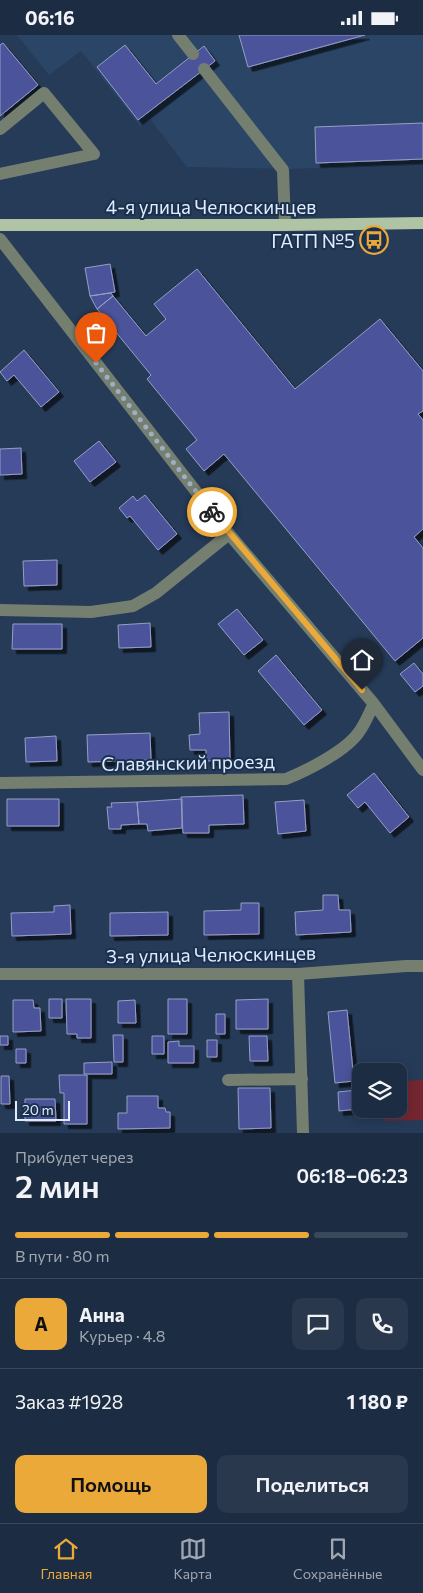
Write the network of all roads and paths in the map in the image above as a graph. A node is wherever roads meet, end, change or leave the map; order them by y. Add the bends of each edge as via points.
1 (178, 35) edge
2 (193, 55) dead end
3 (204, 69) dead end
4 (0, 129) edge
5 (0, 175) edge
6 (423, 223) edge
7 (0, 225) edge
8 (285, 225) junction
9 (0, 239) edge
10 (229, 534) junction
11 (0, 610) edge
12 (374, 704) junction
13 (423, 770) edge
14 (0, 783) edge
15 (423, 966) edge
16 (0, 974) edge
17 (298, 974) junction
18 (302, 1079) junction
19 (228, 1080) dead end
20 (303, 1133) edge

1 - 2 street
3 - 8 street via 283,170
4 - 5 street via 44,93 94,155
6 - 8 main road, 4-я улица Челюскинцев
7 - 8 main road, 4-я улица Челюскинцев
9 - 10 street
10 - 11 street via 156,593 133,606 91,612
10 - 12 street
12 - 13 street
12 - 14 street, Славянский проезд via 360,732 351,741 307,771 286,779
15 - 17 street, 3-я улица Челюскинцев
16 - 17 street, 3-я улица Челюскинцев
17 - 18 street
18 - 19 street
18 - 20 street

